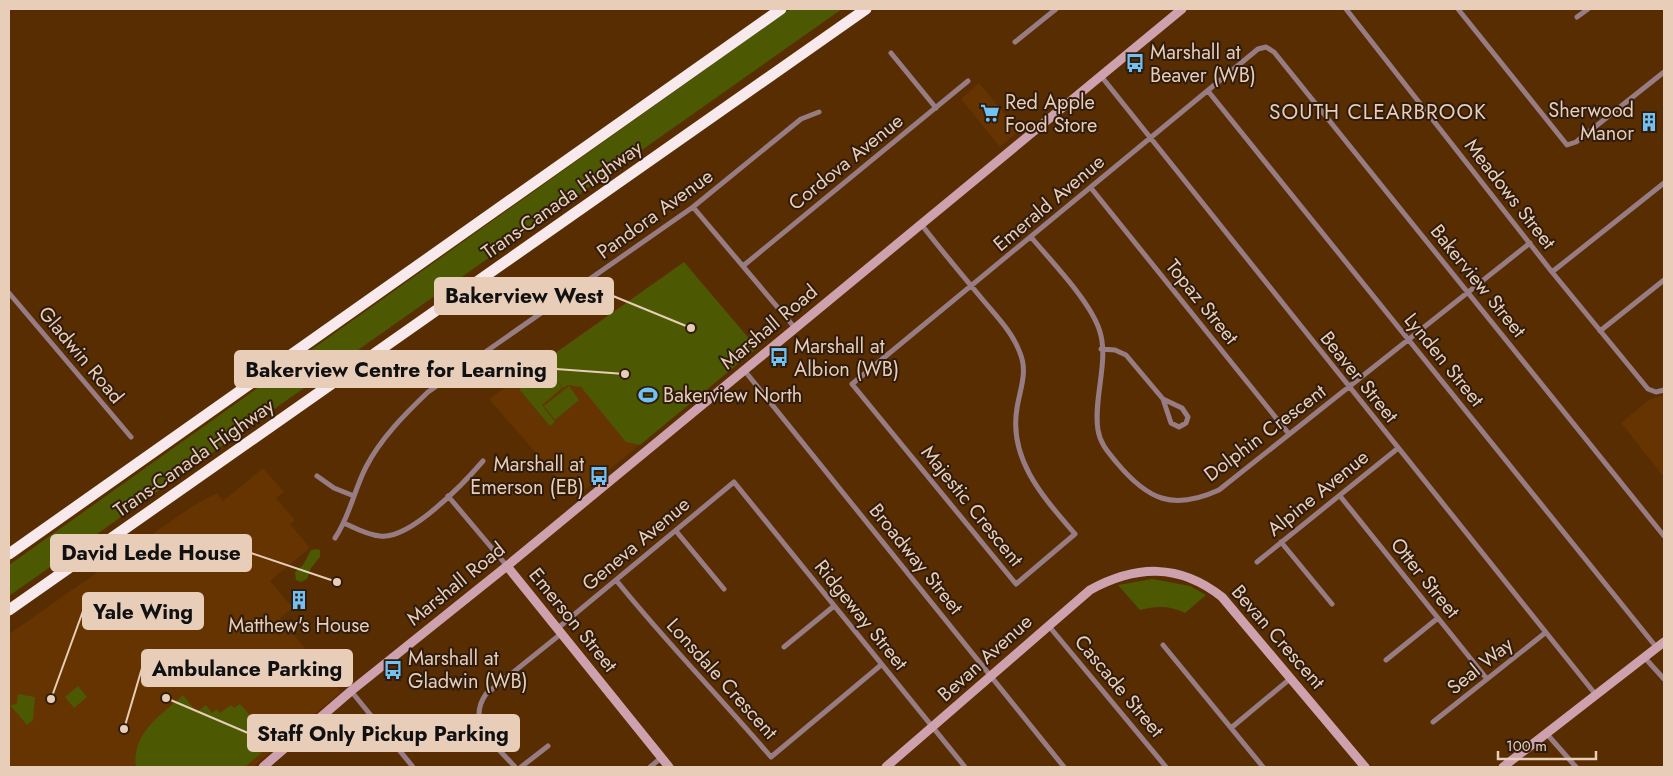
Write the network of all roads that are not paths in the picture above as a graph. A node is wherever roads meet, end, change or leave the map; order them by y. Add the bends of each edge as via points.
1 (781, 9) edge
2 (866, 9) edge
3 (1056, 9) edge
4 (1182, 9) edge
5 (1346, 9) edge
6 (1458, 9) edge
7 (1588, 9) edge
8 (1577, 18) dead end
9 (1015, 42) dead end
10 (1266, 47) joint
11 (891, 53) dead end
12 (1664, 72) edge
13 (1101, 76) junction
14 (968, 81) dead end
15 (1208, 91) junction
16 (936, 108) junction
17 (819, 112) dead end
18 (1149, 139) junction
19 (1664, 183) edge
20 (1091, 188) junction
21 (693, 207) junction
22 (920, 224) junction
23 (1031, 237) junction
24 (1530, 243) junction
25 (743, 266) junction
26 (1552, 272) junction
27 (1664, 280) edge
28 (972, 287) junction
29 (1468, 292) junction
30 (9, 293) edge
31 (795, 328) junction
32 (1600, 331) junction
33 (1409, 340) junction
34 (1102, 349) junction
35 (744, 370) junction
36 (852, 384) joint
37 (1349, 388) junction
38 (1664, 390) edge
39 (1163, 399) junction
40 (1289, 434) junction
41 (131, 437) dead end
42 (1398, 448) junction
43 (482, 461) dead end
44 (317, 476) dead end
45 (734, 482) joint
46 (354, 496) junction
47 (448, 496) junction
48 (1340, 496) junction
49 (344, 523) junction
50 (676, 530) junction
51 (1664, 536) edge
52 (335, 538) dead end
53 (1281, 542) junction
54 (9, 554) edge
55 (1257, 562) dead end
56 (507, 566) junction
57 (1111, 579) joint
58 (616, 580) junction
59 (724, 588) dead end
60 (1332, 604) dead end
61 (834, 606) junction
62 (9, 610) edge
63 (1438, 618) junction
64 (1048, 625) junction
65 (560, 631) junction
66 (1545, 633) junction
67 (1164, 645) dead end
68 (1660, 645) edge
69 (784, 647) dead end
70 (1645, 658) junction
71 (1386, 660) dead end
72 (881, 664) junction
73 (991, 677) junction
74 (1291, 678) junction
75 (1487, 679) junction
76 (1664, 679) edge
77 (351, 691) junction
78 (1596, 695) junction
79 (1433, 722) dead end
80 (933, 728) junction
81 (1231, 728) junction
82 (1546, 733) junction
83 (548, 746) dead end
84 (661, 758) junction
85 (263, 767) edge
86 (413, 767) edge
87 (514, 767) edge
88 (521, 767) edge
89 (650, 767) edge
90 (669, 767) edge
91 (886, 767) edge
92 (965, 767) edge
93 (1064, 767) edge
94 (1166, 767) edge
95 (1263, 767) edge
96 (1365, 767) edge
97 (1503, 767) edge
98 (1576, 767) edge

1 - 54 highway, Trans-Canada Highway
2 - 62 highway, Trans-Canada Highway
3 - 9 street
4 - 13 main road, Marshall Road
5 - 24 street, Meadows Street
6 - 12 street via 1567,145 1576,142
7 - 8 street
10 - 15 street, Emerald Avenue via 1258,49
10 - 29 street, Bakerview Street via 1274,52
11 - 16 street
13 - 18 street, Beaver Street
13 - 22 main road, Marshall Road
14 - 16 street, Cordova Avenue
15 - 18 street, Emerald Avenue
15 - 33 street, Lynden Street
16 - 25 street, Cordova Avenue
17 - 21 street, Pandora Avenue via 801,119
18 - 20 street, Emerald Avenue
18 - 37 street, Beaver Street
19 - 26 street
20 - 23 street, Emerald Avenue
20 - 40 street, Topaz Street
21 - 25 street
21 - 46 street, Pandora Avenue via 428,392 376,450
22 - 28 street, Majestic Crescent
22 - 31 main road, Marshall Road
23 - 28 street, Emerald Avenue
23 - 34 street, Dolphin Crescent via 1092,312 1101,332
24 - 26 street, Meadows Street
24 - 29 street, Dolphin Crescent
25 - 31 street
26 - 32 street, Meadows Street
27 - 32 street
28 - 36 street, Emerald Avenue
28 - 36 street, Majestic Crescent via 1013,336 1021,355 1024,376 1016,410 1022,461 1036,488 1075,534 1016,584
29 - 33 street, Dolphin Crescent
29 - 51 street, Bakerview Street
30 - 41 street, Gladwin Road
31 - 35 main road, Marshall Road
32 - 38 street, Meadows Street via 1648,389
33 - 37 street, Dolphin Crescent
33 - 68 street, Lynden Street
34 - 39 street via 1126,355
34 - 40 street, Dolphin Crescent via 1098,409 1100,439 1132,481 1153,496 1177,502 1199,499 1219,490
35 - 56 main road, Marshall Road
35 - 73 street, Broadway Street
37 - 40 street, Dolphin Crescent
37 - 42 street, Beaver Street
39 - 39 street via 1171,423 1182,426 1188,417 1185,412
42 - 48 street, Alpine Avenue
42 - 66 street, Beaver Street
43 - 47 street
44 - 46 street
45 - 50 street, Geneva Avenue
45 - 61 street, Ridgeway Street
46 - 49 street, Pandora Avenue
47 - 49 street via 396,535 380,536
47 - 56 street, Emerson Street
48 - 53 street, Alpine Avenue
48 - 63 street, Otter Street
49 - 52 street, Pandora Avenue
50 - 58 street, Geneva Avenue
50 - 59 street
53 - 55 street, Alpine Avenue
53 - 60 street
56 - 65 main road, Emerson Street
56 - 77 main road, Marshall Road
57 - 64 main road, Bevan Avenue via 1090,590
57 - 74 main road, Bevan Crescent via 1152,570 1173,573 1204,584 1230,604
58 - 65 street, Geneva Avenue
58 - 72 street, Lonsdale Crescent via 771,757
61 - 69 street
61 - 72 street, Ridgeway Street
63 - 71 street
63 - 75 street, Otter Street
64 - 73 main road, Bevan Avenue
64 - 94 street, Cascade Street
65 - 84 main road, Emerson Street
65 - 87 street, Geneva Avenue via 486,694 480,703 479,724
66 - 75 street, Seal Way
66 - 78 street, Beaver Street
67 - 81 street
68 - 70 main road
70 - 76 street
70 - 78 main road
72 - 80 street, Ridgeway Street
73 - 80 main road, Bevan Avenue
73 - 93 street, Broadway Street
74 - 81 street
74 - 96 main road, Bevan Crescent
75 - 79 street, Seal Way
77 - 85 main road, Marshall Road
77 - 86 street
78 - 82 main road
80 - 91 main road, Bevan Avenue
80 - 92 street, Ridgeway Street
81 - 95 street
82 - 97 main road
82 - 98 street
83 - 88 street
84 - 89 street
84 - 90 main road, Emerson Street

